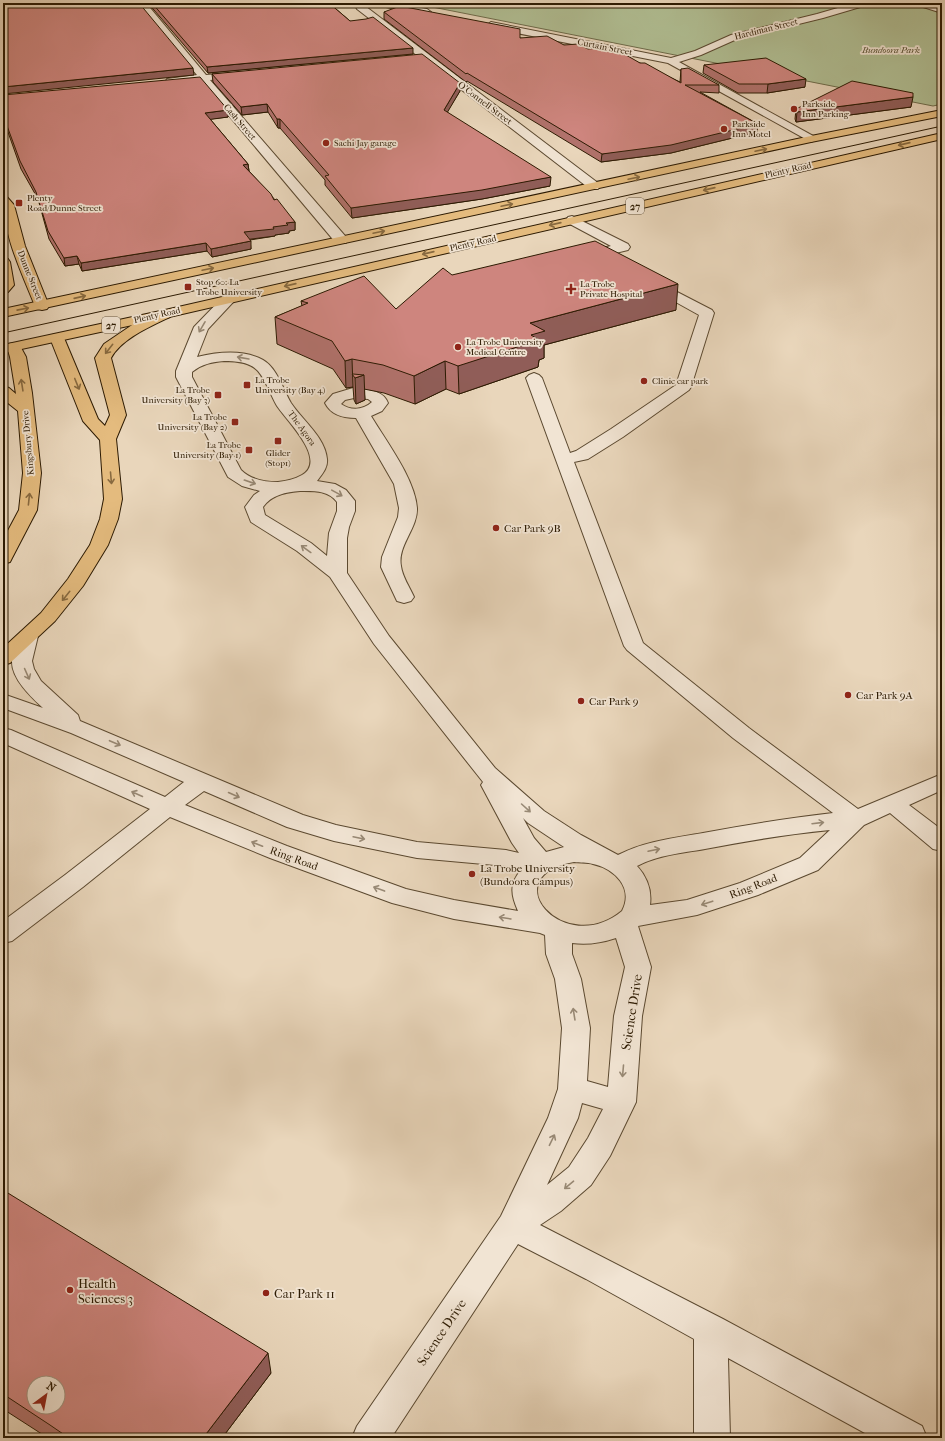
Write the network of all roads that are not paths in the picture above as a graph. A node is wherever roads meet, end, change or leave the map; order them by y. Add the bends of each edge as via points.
1 (141, 3) edge
2 (361, 3) edge
3 (381, 3) edge
4 (864, 3) edge
5 (920, 3) edge
6 (942, 10) edge
7 (433, 13) edge
8 (479, 22) edge
9 (424, 56) junction
10 (408, 58) edge
11 (671, 61) junction
12 (251, 73) edge
13 (203, 78) junction
14 (164, 82) edge
15 (942, 113) edge
16 (942, 136) edge
17 (811, 139) junction
18 (701, 163) junction
19 (742, 181) junction
20 (594, 186) junction
21 (3, 200) edge
22 (572, 220) junction
23 (9, 231) edge
24 (341, 240) junction
25 (18, 246) junction
26 (595, 254) junction
27 (580, 258) edge
28 (3, 262) edge
29 (616, 264) edge
30 (636, 275) edge
31 (3, 289) edge
32 (229, 299) junction
33 (165, 314) junction
34 (47, 316) junction
35 (6, 322) edge
36 (57, 338) junction
37 (8, 348) edge
38 (184, 371) junction
39 (534, 378) dead end
40 (3, 391) edge
41 (25, 409) junction
42 (361, 413) dead end
43 (108, 439) junction
44 (564, 460) junction
45 (285, 486) junction
46 (3, 558) edge
47 (337, 573) junction
48 (404, 597) dead end
49 (28, 636) junction
50 (3, 659) edge
51 (3, 701) edge
52 (79, 728) junction
53 (3, 735) edge
54 (3, 752) edge
55 (55, 758) junction
56 (487, 773) junction
57 (202, 780) junction
58 (942, 781) edge
59 (892, 803) junction
60 (168, 808) junction
61 (856, 819) junction
62 (942, 843) edge
63 (614, 863) junction
64 (539, 865) junction
65 (628, 920) junction
66 (551, 927) junction
67 (3, 934) edge
68 (572, 1089) junction
69 (621, 1102) junction
70 (512, 1226) junction
71 (710, 1330) junction
72 (370, 1438) edge
73 (712, 1438) edge
74 (909, 1438) edge

1 - 13 street, Cash Street
2 - 3 street
2 - 9 street, O'Connell Street via 360,7
3 - 7 street
4 - 11 street, Hardiman Street via 770,28 753,36 734,37 698,53
5 - 6 street
8 - 11 street, Curtain Street
9 - 10 street
9 - 20 street, O'Connell Street
11 - 17 street, Curtain Street
12 - 13 street
13 - 14 street
13 - 24 street, Cash Street
15 - 17 main road
16 -> 19 main road, Plenty Road / 27
18 -> 17 main road
18 - 19 main road
20 -> 18 main road
19 -> 22 main road, Plenty Road / 27
24 -> 20 main road
21 - 23 main road, Dunne Street via 8,205
22 - 26 street via 623,247
22 -> 32 main road, Plenty Road / 27
23 - 25 main road, Dunne Street
34 -> 24 main road
25 - 28 main road
25 - 34 main road, Dunne Street
26 - 27 street
26 - 29 street
28 - 31 main road via 7,285
30 - 44 street via 707,313 684,387 582,455
32 - 33 main road, Plenty Road / 27
32 -> 38 street via 201,327
33 - 36 main road, Plenty Road / 27
33 -> 43 main road via 140,326 111,346 103,358 118,415
35 -> 34 main road
34 - 36 main road, Dunne Street
35 - 37 main road, Kingsbury Drive
36 - 37 main road, Plenty Road / 27
36 -> 43 main road via 91,421
41 -> 37 main road, Kingsbury Drive via 18,357
38 -> 45 street, The Agora via 183,375 237,476 262,486
45 -> 38 street, The Agora via 302,482 313,475 319,467 319,457 316,447 286,407 265,369 254,361 228,357 202,361
39 - 44 street
40 - 41 main road
46 -> 41 main road, Kingsbury Drive via 28,510 32,473
42 - 48 street via 403,484 408,508 407,518 391,557 391,567
43 -> 49 main road via 113,499 99,545 76,582 48,617
44 - 61 street via 634,646 742,733
45 -> 47 street via 321,487 336,492 345,499 347,507 338,540
47 -> 45 street via 304,547 257,518 254,510 257,501 263,495
47 - 56 street via 380,640
49 - 50 main road
49 -> 52 street via 22,661 29,678 44,697
51 - 52 street
52 -> 57 street
53 - 55 street, Ring Road
54 - 55 street, Ring Road
60 -> 55 street, Ring Road
56 -> 63 street via 536,817 572,841
56 - 64 street via 524,843
57 - 60 street
57 -> 64 street via 295,821 334,832 417,850 506,858
58 - 59 street, Ring Road
59 - 61 street, Ring Road
59 - 62 street
66 -> 60 street, Ring Road via 401,897
60 - 67 street
63 -> 61 street, Ring Road via 644,852 669,847 780,828
61 -> 65 street, Ring Road via 809,864 749,889 688,909
63 - 64 street via 592,855 574,854 556,857
63 - 65 street via 629,873 639,895 637,906
64 - 66 street via 527,880 524,895 530,910
65 - 66 street via 613,929 586,935 572,934
65 -> 69 street, Science Drive via 638,967 628,1016
68 -> 66 street, Science Drive via 576,1028 568,978
68 - 69 street
70 -> 68 street, Science Drive via 563,1118
69 -> 70 street, Science Drive via 599,1147 580,1176 550,1201
70 - 71 street
70 - 72 street, Science Drive
71 - 73 street
71 - 74 street

